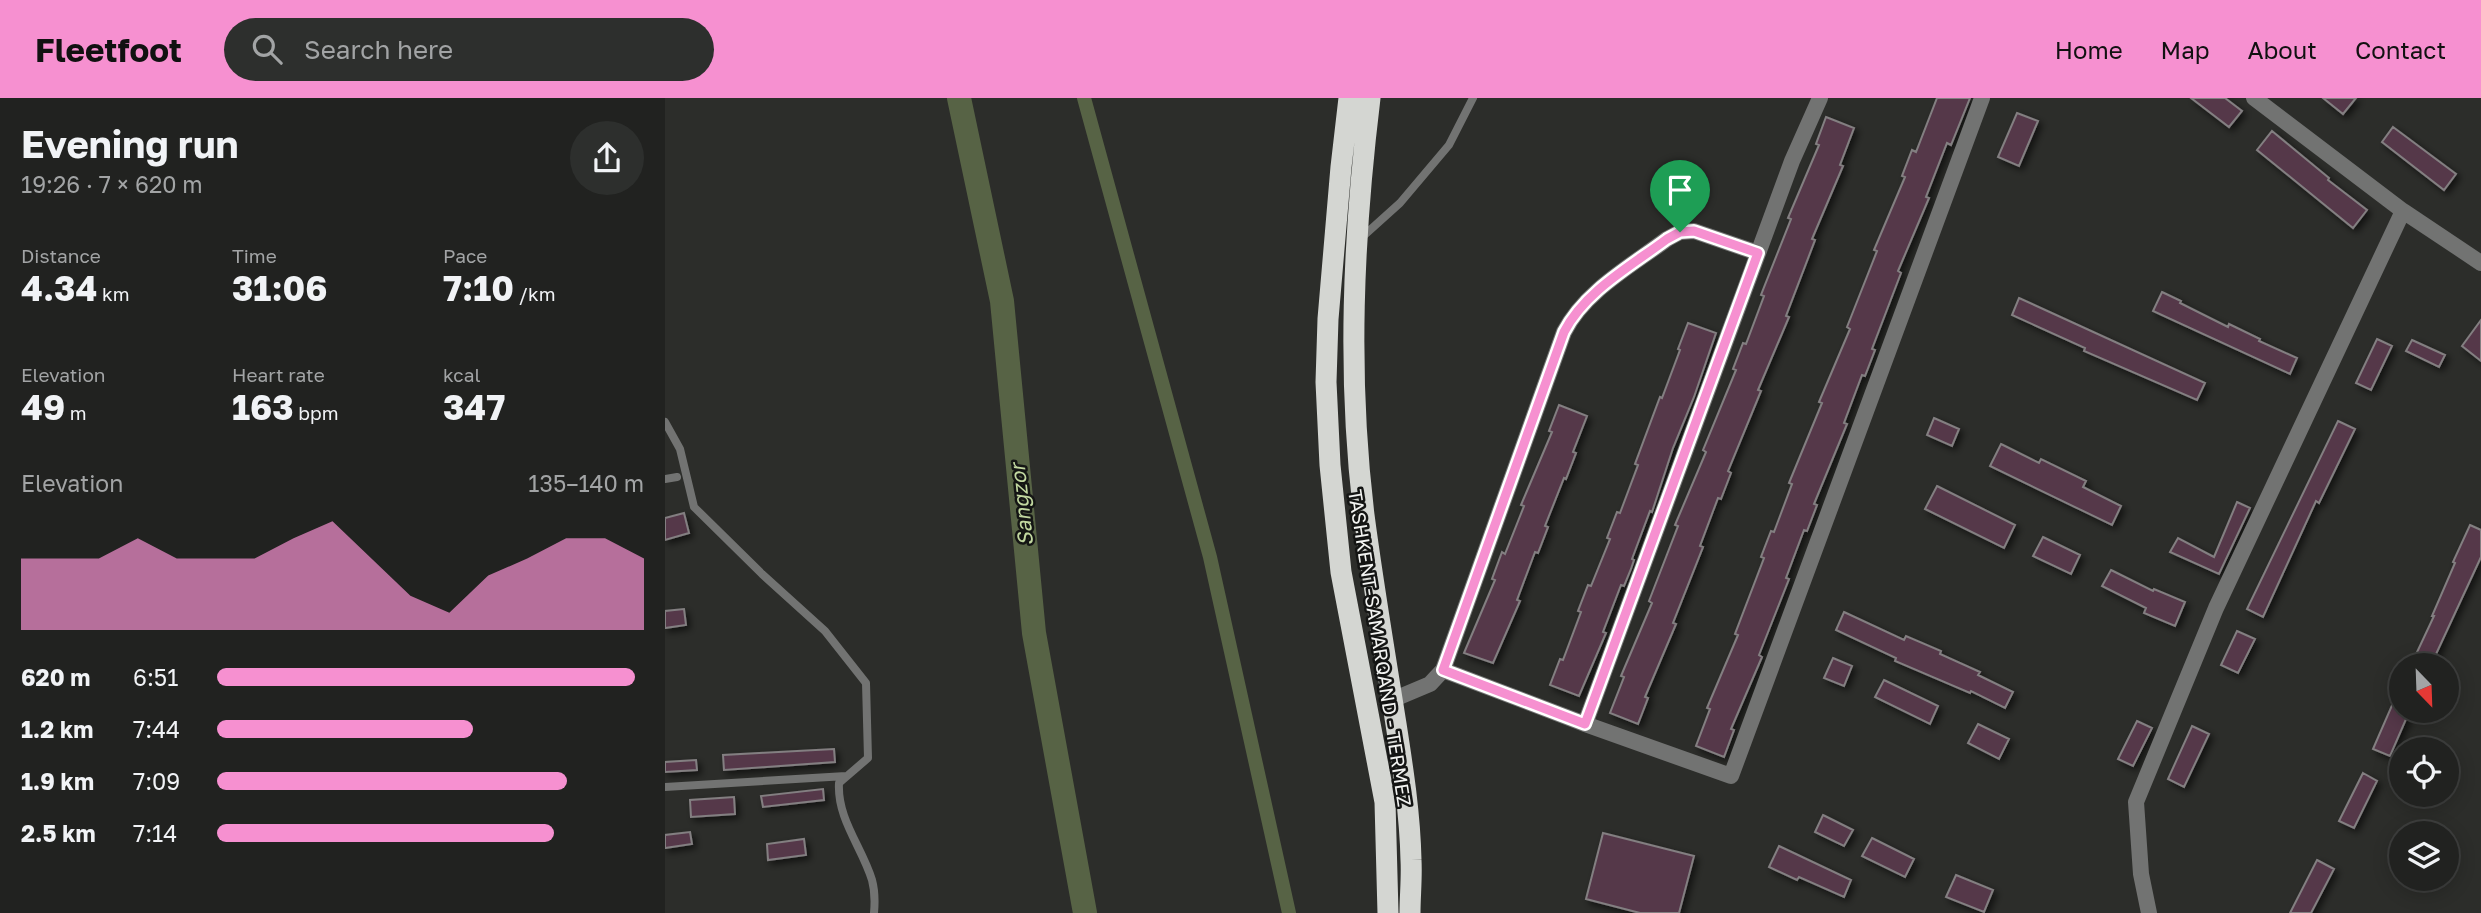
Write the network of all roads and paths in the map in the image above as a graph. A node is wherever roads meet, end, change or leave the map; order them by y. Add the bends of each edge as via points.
1 (1349, 98) edge
2 (1370, 98) edge
3 (1473, 98) edge
4 (1820, 98) edge
5 (1982, 98) edge
6 (2254, 98) edge
7 (2403, 211) junction
8 (1356, 244) junction
9 (1758, 253) junction
10 (2481, 263) edge
11 (665, 422) edge
12 (677, 477) dead end
13 (665, 479) edge
14 (1371, 565) junction
15 (1341, 572) junction
16 (1443, 670) junction
17 (1392, 701) junction
18 (1585, 724) junction
19 (846, 776) junction
20 (665, 787) edge
21 (874, 913) edge
22 (1388, 913) edge
23 (1410, 913) edge
24 (2150, 913) edge

1 - 15 highway, TASHKENT-SAMARQAND - TERMEZ via 1326,383 1331,494
2 - 8 highway, TASHKENT-SAMARQAND - TERMEZ
3 - 8 lane via 1449,145 1400,203
4 - 9 street
5 - 18 street via 1731,776
6 - 7 street
7 - 10 street
7 - 24 street via 2215,608 2136,802 2141,874
8 - 14 highway, TASHKENT-SAMARQAND - TERMEZ via 1355,416
9 - 16 street via 1694,231 1680,232 1585,301 1572,316
9 - 18 street
11 - 19 lane via 680,449 694,507 825,631 866,683 868,758
12 - 13 lane
14 - 15 highway via 1359,578
14 - 17 highway, TASHKENT-SAMARQAND - TERMEZ
15 - 22 highway, TASHKENT-SAMARQAND - TERMEZ via 1385,802
16 - 17 street via 1430,684
16 - 18 street
17 - 23 highway, TASHKENT-SAMARQAND - TERMEZ via 1407,798
19 - 20 lane
19 - 21 lane via 839,783 838,798 872,881

